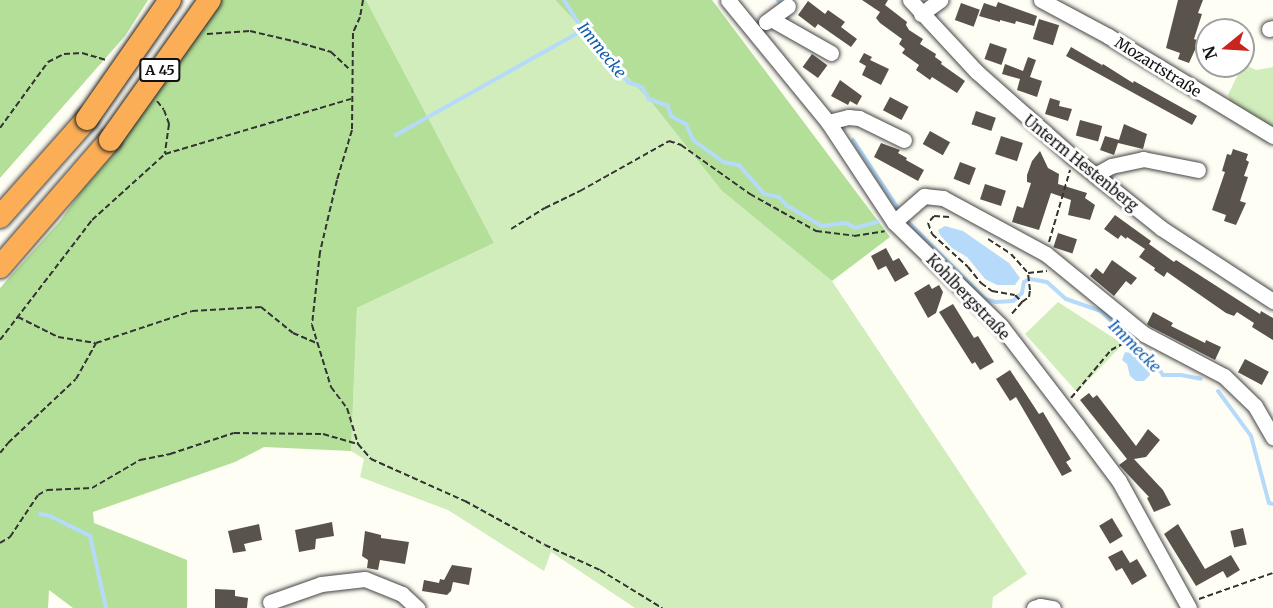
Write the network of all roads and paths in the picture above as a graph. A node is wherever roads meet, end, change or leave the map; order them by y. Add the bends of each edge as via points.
1 (170, 0) edge
2 (210, 0) edge
3 (363, 0) edge
4 (728, 0) edge
5 (910, 0) edge
6 (940, 0) edge
7 (1041, 0) edge
8 (788, 6) dead end
9 (921, 14) junction
10 (771, 19) junction
11 (753, 29) junction
12 (199, 35) dead end
13 (831, 53) dead end
14 (111, 61) dead end
15 (351, 70) junction
16 (351, 99) junction
17 (828, 122) junction
18 (0, 128) edge
19 (1273, 136) edge
20 (904, 140) dead end
21 (1074, 158) junction
22 (1198, 170) dead end
23 (1095, 175) junction
24 (0, 217) edge
25 (953, 219) dead end
26 (897, 225) junction
27 (511, 230) dead end
28 (981, 235) dead end
29 (1046, 254) junction
30 (1059, 264) junction
31 (0, 267) edge
32 (1028, 273) junction
33 (1273, 301) edge
34 (1022, 302) junction
35 (18, 317) junction
36 (1001, 326) junction
37 (0, 340) edge
38 (1126, 342) dead end
39 (96, 343) junction
40 (316, 343) junction
41 (1070, 400) dead end
42 (1273, 437) edge
43 (358, 444) junction
44 (0, 453) edge
45 (0, 543) edge
46 (1273, 573) edge
47 (270, 602) dead end
48 (1188, 605) edge
49 (417, 608) edge
50 (662, 608) edge
51 (1034, 608) edge
52 (1053, 608) edge

1 - 24 highway, A 45, bridge via 87,119
2 - 31 highway, A 45, bridge via 110,140
3 - 15 path via 353,33
4 - 11 street, Kohlbergstraße
5 - 9 street, Unterm Hestenberg
6 - 9 street
7 - 19 street, Mozartstraße
8 - 10 street
9 - 21 street, Unterm Hestenberg via 1009,102
10 - 11 street
10 - 13 street
11 - 17 street, Kohlbergstraße
12 - 15 path via 250,31 293,40 331,52
14 - 18 path via 82,53 64,54 48,62
15 - 16 path
16 - 35 path via 165,154 92,220
16 - 40 path via 352,130 336,180 314,291 312,324
17 - 20 street via 859,118
17 - 26 street, Kohlbergstraße
21 - 23 street, Unterm Hestenberg
21 - 29 path
22 - 23 street via 1143,159 1111,166
23 - 33 street, Unterm Hestenberg via 1161,228
25 - 34 path via 934,216 928,223 932,234 981,283
26 - 27 path via 854,237 816,231 669,141
26 - 29 street via 924,196 943,198
26 - 36 street, Kohlbergstraße
28 - 32 path via 1011,254
29 - 30 street
30 - 32 path via 1051,270
30 - 42 street via 1143,334 1224,376 1255,406
32 - 34 path via 1029,297
34 - 36 path
35 - 37 path
35 - 39 path via 58,337
36 - 48 street, Kohlbergstraße via 1119,481
38 - 41 path via 1111,350
39 - 40 path via 192,311 261,307 293,333
39 - 44 path via 76,379
40 - 43 path via 331,387 347,408
43 - 45 path via 323,434 234,433 140,460 92,488 47,490 38,495 10,537
43 - 50 path via 370,459 465,501 600,570
46 - 48 path
47 - 49 street via 321,584 365,579 402,594
51 - 52 street

